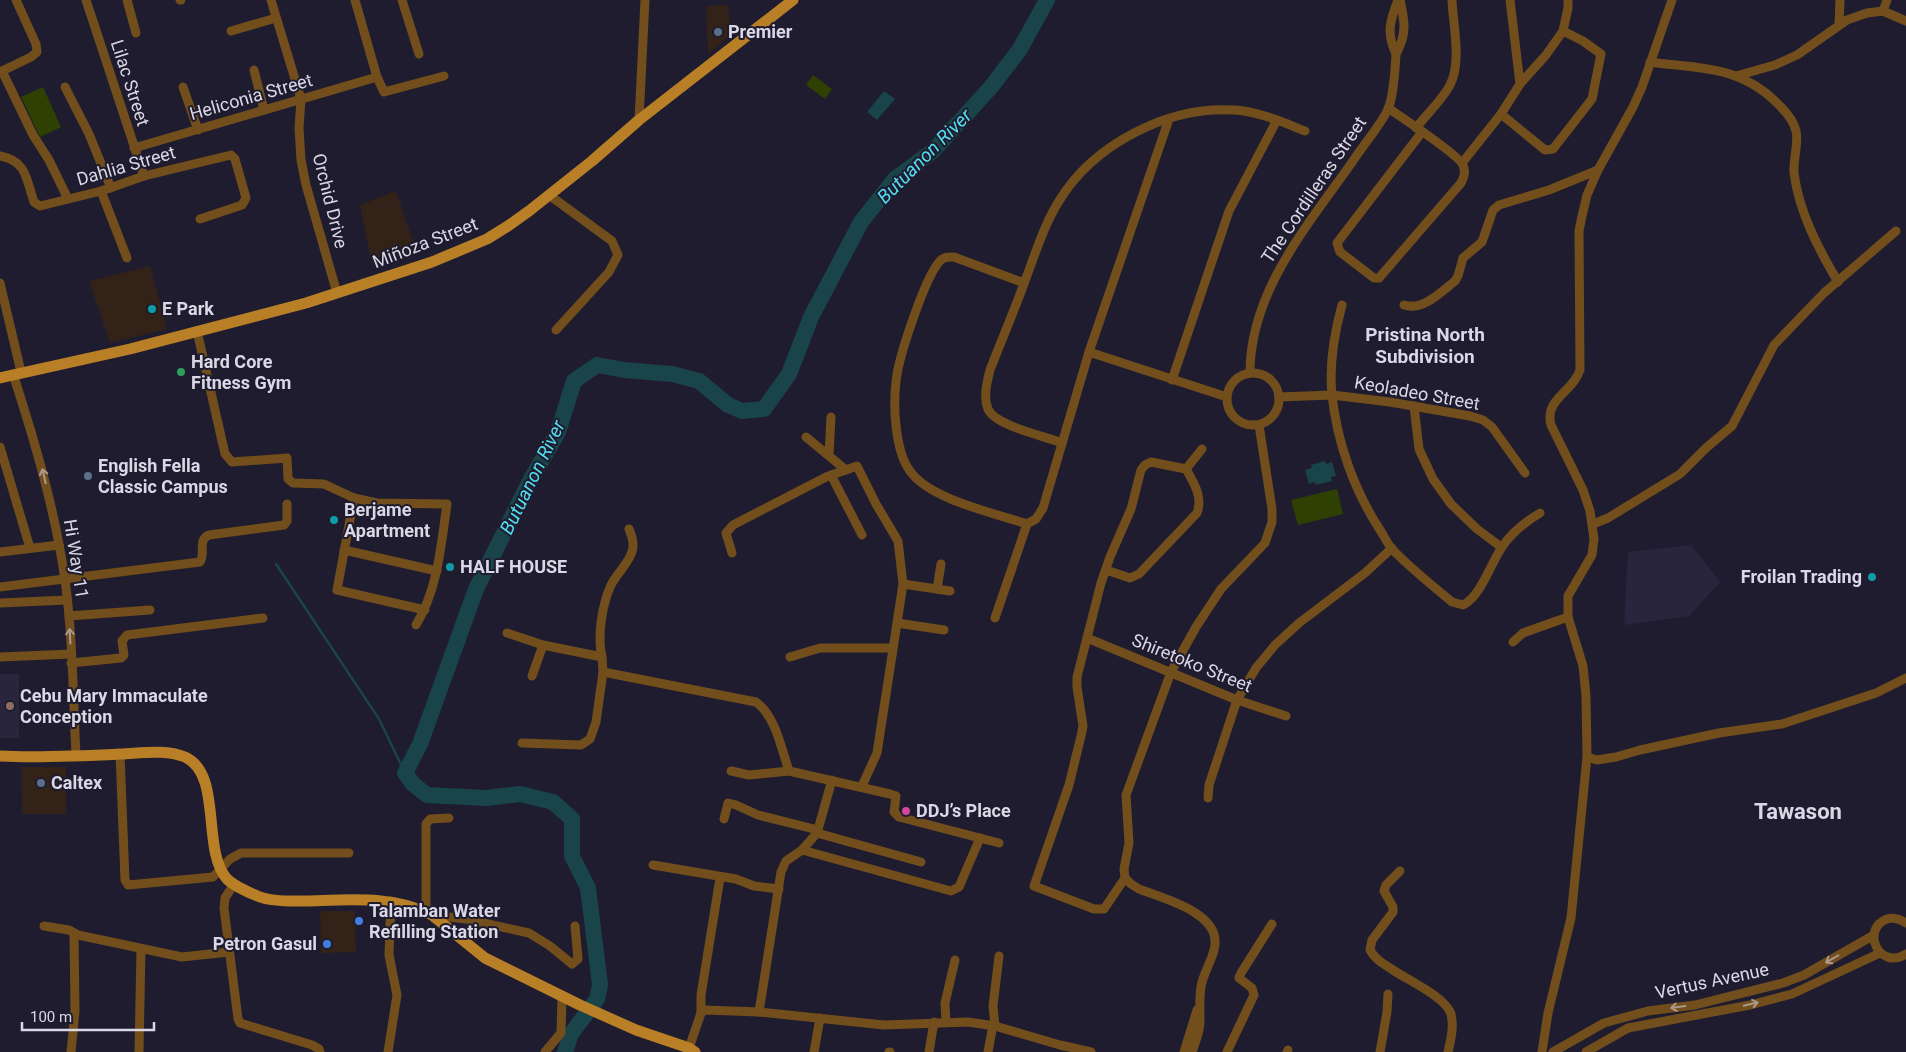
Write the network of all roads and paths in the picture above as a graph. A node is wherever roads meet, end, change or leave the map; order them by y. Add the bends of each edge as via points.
1 (16, 0) edge
2 (86, 0) edge
3 (127, 0) edge
4 (271, 0) edge
5 (354, 0) edge
6 (402, 0) edge
7 (646, 0) edge
8 (793, 0) edge
9 (1399, 0) edge
10 (1452, 0) edge
11 (1510, 0) edge
12 (1568, 0) edge
13 (1672, 0) edge
14 (1840, 0) edge
15 (1887, 0) edge
16 (1883, 11) junction
17 (276, 18) junction
18 (1906, 21) edge
19 (1839, 25) junction
20 (231, 31) dead end
21 (1563, 31) junction
22 (136, 33) dead end
23 (419, 54) dead end
24 (1396, 54) junction
25 (1650, 62) junction
26 (254, 70) dead end
27 (1, 71) edge
28 (444, 76) dead end
29 (1736, 76) junction
30 (377, 77) junction
31 (1520, 84) junction
32 (66, 87) dead end
33 (183, 87) dead end
34 (301, 99) junction
35 (1388, 108) junction
36 (264, 110) junction
37 (1501, 114) junction
38 (1169, 119) junction
39 (638, 120) junction
40 (1277, 120) junction
41 (198, 130) junction
42 (1419, 130) junction
43 (1305, 131) dead end
44 (134, 148) junction
45 (0, 156) edge
46 (1462, 162) junction
47 (1598, 170) junction
48 (144, 176) junction
49 (111, 188) junction
50 (101, 191) junction
51 (549, 195) junction
52 (68, 199) junction
53 (200, 219) dead end
54 (1896, 231) dead end
55 (127, 258) dead end
56 (1838, 282) junction
57 (0, 283) edge
58 (1024, 283) junction
59 (337, 293) junction
60 (1342, 305) dead end
61 (1404, 305) dead end
62 (556, 330) dead end
63 (197, 331) junction
64 (1088, 352) junction
65 (17, 373) junction
66 (1250, 373) junction
67 (0, 378) edge
68 (1172, 380) junction
69 (1332, 395) junction
70 (1227, 397) junction
71 (1279, 397) junction
72 (1414, 406) junction
73 (831, 417) dead end
74 (1259, 425) junction
75 (806, 437) dead end
76 (1062, 443) junction
77 (0, 447) edge
78 (1202, 449) dead end
79 (829, 456) junction
80 (1186, 469) junction
81 (846, 470) junction
82 (1525, 472) dead end
83 (831, 475) junction
84 (354, 498) junction
85 (287, 504) dead end
86 (1540, 513) dead end
87 (1026, 524) junction
88 (1593, 524) junction
89 (629, 529) dead end
90 (862, 535) dead end
91 (59, 545) junction
92 (1501, 547) junction
93 (30, 548) junction
94 (1392, 548) junction
95 (344, 550) junction
96 (0, 552) edge
97 (732, 553) dead end
98 (941, 564) dead end
99 (1106, 570) junction
100 (437, 571) junction
101 (65, 580) junction
102 (903, 584) junction
103 (0, 587) edge
104 (937, 589) junction
105 (950, 591) dead end
106 (67, 600) junction
107 (0, 603) edge
108 (150, 610) dead end
109 (426, 610) junction
110 (69, 616) junction
111 (1568, 617) junction
112 (263, 618) dead end
113 (995, 618) dead end
114 (897, 623) junction
115 (416, 625) dead end
116 (944, 630) dead end
117 (507, 633) dead end
118 (1087, 638) junction
119 (1513, 642) dead end
120 (543, 645) junction
121 (893, 648) junction
122 (790, 656) dead end
123 (0, 657) edge
124 (602, 657) junction
125 (71, 658) junction
126 (603, 672) junction
127 (1171, 672) junction
128 (532, 676) dead end
129 (1906, 678) edge
130 (1237, 700) junction
131 (1286, 716) dead end
132 (522, 743) dead end
133 (120, 754) junction
134 (76, 755) junction
135 (0, 756) edge
136 (1587, 758) junction
137 (731, 771) dead end
138 (789, 771) junction
139 (832, 780) junction
140 (862, 786) junction
141 (1208, 798) dead end
142 (449, 818) dead end
143 (724, 819) dead end
144 (817, 832) junction
145 (980, 838) junction
146 (999, 843) dead end
147 (802, 850) junction
148 (349, 853) dead end
149 (921, 862) dead end
150 (653, 865) dead end
151 (222, 870) junction
152 (1400, 871) dead end
153 (720, 878) junction
154 (1125, 878) junction
155 (234, 884) junction
156 (779, 889) junction
157 (390, 901) junction
158 (429, 914) junction
159 (1904, 920) edge
160 (1272, 924) dead end
161 (44, 926) dead end
162 (574, 926) dead end
163 (74, 934) junction
164 (1874, 935) junction
165 (141, 949) junction
166 (229, 952) junction
167 (1880, 953) junction
168 (1906, 954) edge
169 (999, 956) dead end
170 (956, 960) dead end
171 (1388, 994) dead end
172 (562, 997) junction
173 (1199, 1005) junction
174 (701, 1012) junction
175 (759, 1012) junction
176 (820, 1018) junction
177 (934, 1022) junction
178 (946, 1022) junction
179 (994, 1025) junction
180 (1593, 1030) junction
181 (1602, 1043) junction
182 (692, 1050) edge
183 (71, 1052) edge
184 (138, 1052) edge
185 (320, 1052) edge
186 (388, 1052) edge
187 (545, 1052) edge
188 (814, 1052) edge
189 (929, 1052) edge
190 (988, 1052) edge
191 (1088, 1052) edge
192 (1184, 1052) edge
193 (1192, 1052) edge
194 (1227, 1052) edge
195 (1380, 1052) edge
196 (1448, 1052) edge
197 (1542, 1052) edge
198 (1553, 1052) edge
199 (1586, 1052) edge

1 - 27 street via 37,52
2 - 44 street, Lilac Street
3 - 22 street
4 - 17 street, Orchid Drive
5 - 30 street
6 - 23 street
7 - 39 street
8 - 39 main road, Miñoza Street
9 - 24 street, The Cordilleras Street via 1404,17 1403,41
9 - 24 street, The Cordilleras Street via 1390,25 1390,41
10 - 42 street via 1456,34 1454,75
11 - 31 street
12 - 21 street
13 - 25 street
14 - 19 street
15 - 16 street
16 - 18 street
16 - 19 street via 1854,17
17 - 20 street
17 - 34 street, Orchid Drive
19 - 29 street via 1797,55
21 - 31 street
21 - 37 street via 1601,54 1592,99 1553,149 1545,150
24 - 35 street, The Cordilleras Street
25 - 29 street via 1724,71
25 - 47 street via 1633,107
26 - 36 street
27 - 52 street
28 - 30 street via 384,92
29 - 56 street via 1770,96 1796,130 1793,165 1799,197 1815,242
30 - 34 street, Heliconia Street
31 - 37 street
32 - 49 street
33 - 41 street
34 - 36 street, Heliconia Street
34 - 59 street, Orchid Drive via 301,160
35 - 42 street
35 - 66 street, The Cordilleras Street via 1285,260 1257,326
36 - 41 street, Heliconia Street
37 - 46 street
38 - 40 street via 1187,112 1233,110 1254,112
38 - 58 street via 1112,146 1074,180 1049,220
38 - 64 street
39 - 51 main road, Miñoza Street
40 - 43 street
40 - 68 street via 1229,211
41 - 44 street, Heliconia Street
42 - 46 street
42 - 46 street via 1337,244 1340,252 1372,277 1382,275 1461,183 1465,172
44 - 48 street, Lilac Street
45 - 52 street, Dahlia Street via 14,159 20,165 34,202 40,206
47 - 61 street via 1549,190 1498,205 1493,210 1482,242 1463,258 1455,281 1421,305
47 - 88 street via 1587,195 1579,231 1580,370 1549,411 1551,425 1583,490
48 - 49 street, Dahlia Street
48 - 53 street, Dahlia Street via 231,155 236,159 245,201
49 - 50 street, Dahlia Street
50 - 52 street, Dahlia Street
50 - 55 street
51 - 59 main road, Miñoza Street via 508,226 474,245
51 - 62 street via 612,241 618,255 608,272
54 - 56 street
56 - 88 street via 1774,346 1732,426 1680,474
57 - 65 street, Hi Way 11
58 - 76 street via 990,370 988,411 1004,422
58 - 87 street via 954,257 946,257 940,262 909,330 898,367 895,400 902,456 917,480 933,491
59 - 63 main road, Miñoza Street
60 - 69 street via 1335,332
63 - 65 main road, Miñoza Street
63 - 84 street via 228,459 232,462 287,458 289,481 324,484
64 - 68 street
64 - 76 street
65 - 67 main road, Miñoza Street
91 -> 65 street, Hi Way 11
66 - 70 street via 1234,381
66 - 71 street via 1269,379
68 - 70 street
69 - 71 street, Keoladeo Street
69 - 72 street, Keoladeo Street
69 - 94 street via 1350,472 1369,514
70 - 74 street via 1227,405 1236,419 1243,424
71 - 74 street via 1274,414
72 - 82 street, Keoladeo Street via 1483,420 1492,426
72 - 92 street via 1418,449 1433,479 1451,504
73 - 79 street
74 - 127 street via 1272,509 1269,532 1258,552 1221,589
75 - 79 street
76 - 87 street via 1043,508 1034,521
77 - 93 street
78 - 80 street
79 - 81 street
80 - 99 street via 1156,462 1143,466 1131,509
80 - 99 street via 1199,496 1197,513 1138,574 1130,578
81 - 83 street
81 - 102 street via 857,466 898,541
83 - 90 street
83 - 97 street via 733,525 726,533
84 - 95 street
84 - 100 street via 377,502 448,504
85 - 101 street via 284,525 204,537 200,562
86 - 92 street via 1523,523
87 - 113 street
88 - 111 street via 1592,554 1568,596
89 - 124 street via 633,547 610,587 604,608 599,646
91 - 93 street
91 - 101 street, Hi Way 11
92 - 94 street via 1473,597 1463,605 1452,602
93 - 96 street
94 - 130 street via 1275,646 1256,668
95 - 100 street
95 - 109 street via 337,590
98 - 104 street
99 - 118 street
100 - 109 street
101 - 103 street
101 - 106 street, Hi Way 11
102 - 104 street
102 - 114 street
104 - 105 street
106 - 107 street
106 - 110 street, Hi Way 11
108 - 110 street
109 - 115 street
125 -> 110 street, Hi Way 11
111 - 119 street via 1523,633
111 - 136 street via 1582,666
112 - 125 street via 127,635 122,641 124,655 121,658
114 - 116 street
114 - 121 street
117 - 120 street
118 - 127 street, Shiretoko Street
118 - 154 street via 1076,687 1082,736 1069,785 1034,886 1094,909 1104,909
120 - 124 street
120 - 128 street
121 - 122 street via 820,648
121 - 140 street via 877,753
123 - 125 street
124 - 126 street
125 - 134 street, Hi Way 11
126 - 132 street via 596,722 590,739 581,745
126 - 138 street via 756,702 772,721
127 - 130 street, Shiretoko Street
127 - 154 street via 1126,795 1130,843
129 - 136 street via 1876,693 1782,724 1719,733 1606,759
130 - 131 street, Shiretoko Street
130 - 141 street via 1209,785
133 - 134 main road
133 - 151 main road via 163,752 185,757 195,764 202,772
133 - 151 street via 125,880 128,884 207,878
134 - 135 main road
136 - 197 street via 1571,918
137 - 138 street via 749,775
138 - 139 street
139 - 140 street
139 - 144 street
140 - 145 street via 896,796 894,812 899,818
142 - 158 street via 430,819 426,824
143 - 144 street via 728,803
144 - 147 street
144 - 149 street
145 - 146 street
145 - 147 street via 959,887 951,891
147 - 156 street via 786,861
148 - 151 street via 241,853 230,859
150 - 153 street
151 - 155 main road
152 - 196 street via 1386,885 1384,891 1393,912 1372,940 1370,950 1383,964 1434,995 1447,1007 1453,1034
153 - 156 street
153 - 174 street
154 - 173 street via 1139,889 1198,914 1211,926 1216,942 1203,976
155 - 157 main road via 262,898 280,900
155 - 166 street via 225,898 224,908
156 - 175 street
157 - 158 main road
157 - 186 street via 389,955 397,995
158 - 162 street via 528,933 572,964 578,959
158 - 172 main road via 485,958
159 - 164 street, Vertus Avenue via 1884,921
160 - 194 street via 1240,973 1239,978 1252,988 1254,995
161 - 163 street via 69,930
163 - 165 street
163 - 183 street via 75,1011
164 - 167 street via 1874,943
164 -> 180 street, Vertus Avenue via 1804,975 1783,983 1695,1005 1648,1011
165 - 166 street via 182,957
165 - 184 street
166 - 185 street via 239,1022 312,1045
167 - 168 street via 1893,958
181 -> 167 street, Vertus Avenue via 1628,1028 1792,994
169 - 179 street
170 - 178 street via 945,1003
171 - 195 street
172 - 182 main road via 636,1030
172 - 187 street via 561,1033
173 - 192 street
173 - 193 street via 1200,1024
174 - 175 street
174 - 182 street
175 - 176 street
176 - 177 street via 890,1025
176 - 188 street
177 - 178 street
177 - 189 street
178 - 179 street
179 - 190 street
179 - 191 street
180 - 181 street
180 - 198 street, Vertus Avenue
181 - 199 street, Vertus Avenue

